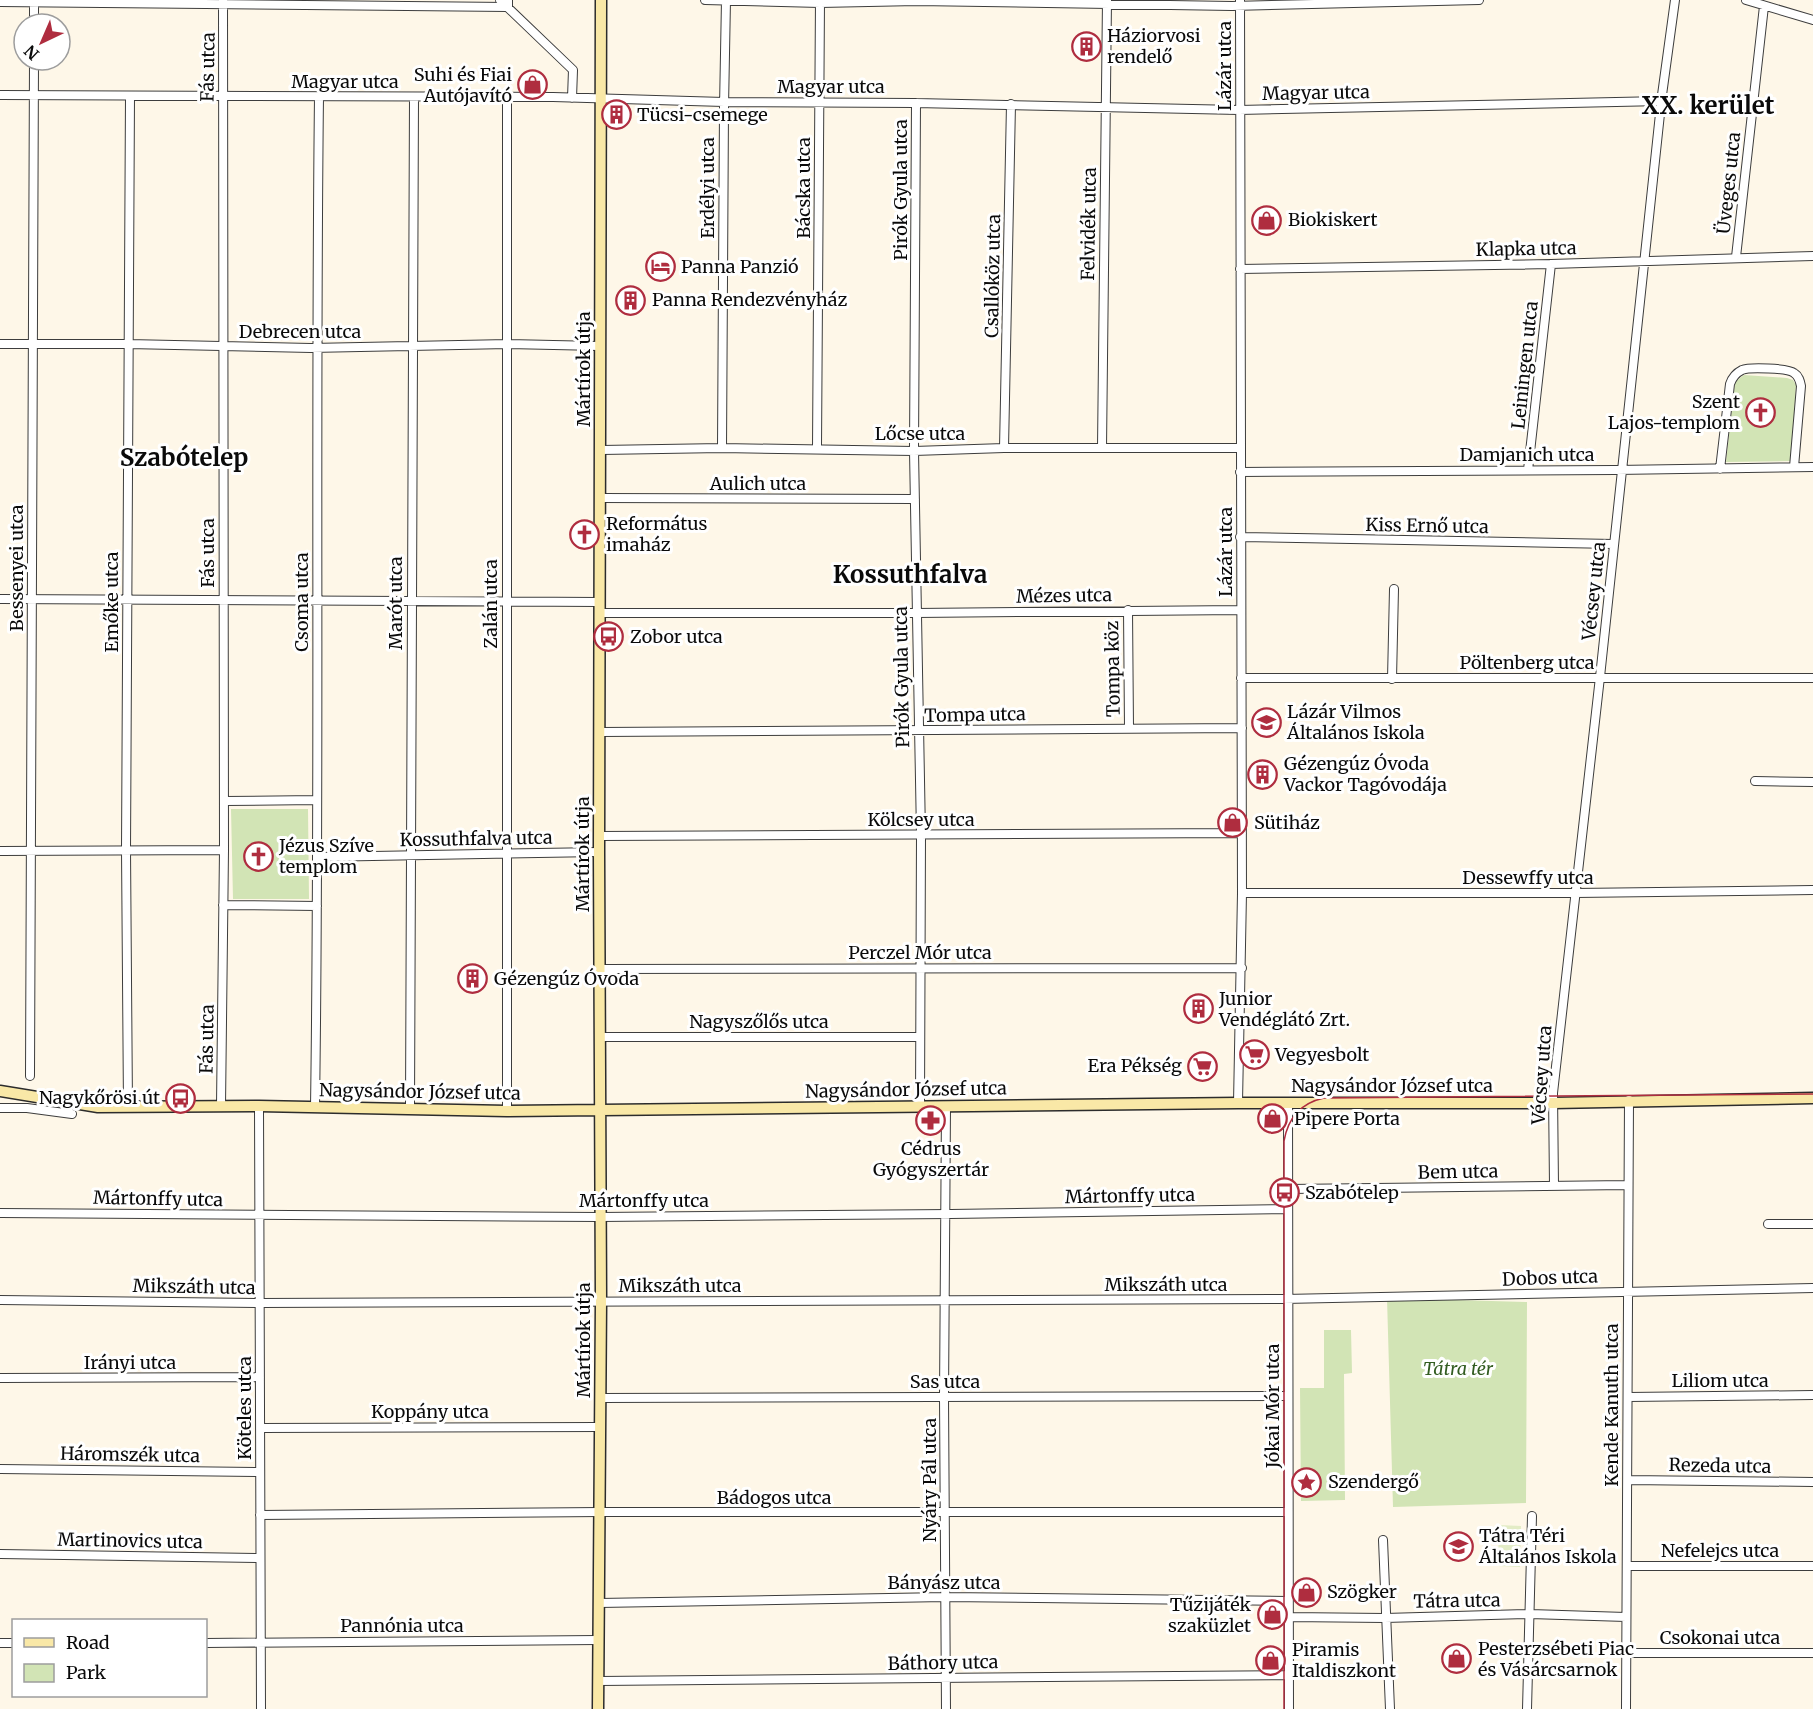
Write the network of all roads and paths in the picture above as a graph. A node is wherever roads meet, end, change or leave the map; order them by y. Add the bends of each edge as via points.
1 (476, 0) edge
2 (500, 0) edge
3 (600, 0) edge
4 (705, 0) edge
5 (726, 0) edge
6 (917, 0) edge
7 (1479, 0) edge
8 (1675, 0) edge
9 (1746, 0) edge
10 (34, 1) edge
11 (1012, 1) edge
12 (1440, 1) edge
13 (0, 2) edge
14 (129, 2) edge
15 (223, 2) edge
16 (316, 2) edge
17 (820, 2) edge
18 (1107, 2) edge
19 (1345, 2) edge
20 (508, 3) edge
21 (1240, 3) edge
22 (465, 6) junction
23 (1764, 6) junction
24 (1813, 20) edge
25 (34, 72) edge
26 (0, 95) edge
27 (34, 96) junction
28 (130, 96) junction
29 (222, 96) junction
30 (319, 97) junction
31 (414, 97) junction
32 (507, 98) junction
33 (572, 98) junction
34 (601, 99) junction
35 (1662, 101) junction
36 (724, 102) junction
37 (820, 102) junction
38 (916, 103) junction
39 (1011, 104) junction
40 (1106, 108) junction
41 (1239, 110) junction
42 (1813, 256) edge
43 (1736, 257) junction
44 (1645, 261) junction
45 (1551, 264) junction
46 (1240, 269) junction
47 (0, 344) edge
48 (32, 344) junction
49 (128, 344) junction
50 (508, 344) junction
51 (600, 346) junction
52 (223, 347) junction
53 (413, 347) junction
54 (318, 348) junction
55 (722, 448) junction
56 (818, 448) junction
57 (1004, 448) junction
58 (1102, 448) junction
59 (1240, 448) junction
60 (601, 450) junction
61 (914, 451) junction
62 (1794, 467) junction
63 (1813, 467) edge
64 (1720, 469) junction
65 (1528, 470) junction
66 (1622, 470) junction
67 (1240, 472) junction
68 (600, 498) junction
69 (915, 499) junction
70 (1240, 537) junction
71 (1613, 544) junction
72 (1394, 589) dead end
73 (0, 599) edge
74 (32, 600) junction
75 (223, 600) junction
76 (317, 600) junction
77 (506, 600) junction
78 (127, 601) junction
79 (411, 601) junction
80 (600, 607) junction
81 (1128, 610) junction
82 (1241, 610) junction
83 (916, 613) junction
84 (1600, 677) junction
85 (1241, 678) junction
86 (1392, 678) junction
87 (1813, 678) edge
88 (1129, 728) junction
89 (1242, 728) junction
90 (918, 730) junction
91 (600, 732) junction
92 (1755, 781) dead end
93 (1813, 782) edge
94 (316, 800) junction
95 (224, 801) junction
96 (1242, 833) junction
97 (921, 835) junction
98 (599, 836) junction
99 (32, 850) junction
100 (126, 850) junction
101 (224, 850) junction
102 (0, 851) edge
103 (599, 852) junction
104 (506, 854) junction
105 (412, 855) junction
106 (318, 857) junction
107 (1813, 890) edge
108 (1242, 893) junction
109 (1576, 893) junction
110 (223, 905) junction
111 (317, 906) junction
112 (920, 968) junction
113 (1242, 968) junction
114 (599, 969) junction
115 (600, 1037) junction
116 (919, 1037) junction
117 (30, 1076) dead end
118 (0, 1091) edge
119 (1813, 1098) edge
120 (1629, 1100) junction
121 (1553, 1102) junction
122 (1238, 1103) junction
123 (1288, 1103) junction
124 (221, 1106) junction
125 (259, 1106) junction
126 (920, 1106) junction
127 (946, 1106) junction
128 (128, 1107) junction
129 (315, 1107) junction
130 (0, 1108) edge
131 (410, 1108) junction
132 (600, 1109) junction
133 (507, 1111) junction
134 (72, 1114) dead end
135 (1627, 1185) junction
136 (1554, 1186) junction
137 (1288, 1189) junction
138 (1288, 1209) junction
139 (0, 1213) edge
140 (945, 1214) junction
141 (259, 1215) junction
142 (600, 1217) junction
143 (1768, 1224) dead end
144 (1813, 1224) edge
145 (1813, 1288) edge
146 (1627, 1291) junction
147 (1288, 1299) junction
148 (0, 1300) edge
149 (601, 1301) junction
150 (946, 1301) junction
151 (260, 1303) junction
152 (260, 1377) junction
153 (0, 1378) edge
154 (1813, 1395) edge
155 (1288, 1396) junction
156 (944, 1397) junction
157 (1628, 1397) junction
158 (601, 1398) junction
159 (601, 1427) junction
160 (260, 1428) junction
161 (0, 1469) edge
162 (260, 1472) junction
163 (1628, 1480) junction
164 (1813, 1482) edge
165 (601, 1512) junction
166 (1288, 1512) junction
167 (945, 1513) junction
168 (260, 1515) junction
169 (1532, 1516) dead end
170 (1383, 1540) dead end
171 (0, 1554) edge
172 (260, 1558) junction
173 (1627, 1566) junction
174 (1813, 1566) edge
175 (945, 1598) junction
176 (1288, 1601) junction
177 (599, 1603) junction
178 (1530, 1614) junction
179 (1288, 1617) junction
180 (1626, 1617) junction
181 (1385, 1618) junction
182 (598, 1640) junction
183 (207, 1642) edge
184 (261, 1642) junction
185 (1626, 1653) junction
186 (1813, 1653) edge
187 (1288, 1675) junction
188 (946, 1677) junction
189 (599, 1681) junction
190 (261, 1709) edge
191 (598, 1709) edge
192 (946, 1709) edge
193 (1288, 1709) edge
194 (1390, 1709) edge
195 (1527, 1709) edge
196 (1626, 1709) edge

1 - 22 street
2 - 20 street
3 - 34 street, Mártírok útja
4 - 5 street
5 - 17 street
5 - 36 street, Erdélyi utca
6 - 11 street
6 - 17 street
7 - 12 street
8 - 35 street, Vécsey utca
9 - 23 street
10 - 13 street
10 - 14 street
11 - 18 street
12 - 19 street
14 - 15 street
15 - 16 street
15 - 29 street, Fás utca
16 - 22 street
17 - 37 street, Bácska utca
18 - 21 street
18 - 40 street, Felvidék utca
19 - 21 street
20 - 22 street
20 - 33 street via 573,70
21 - 41 street, Lázár utca
23 - 24 street
23 - 43 street, Üveges utca
25 - 27 street, Bessenyei utca
26 - 27 street, Magyar utca
27 - 28 street, Magyar utca
27 - 48 street, Bessenyei utca
28 - 29 street, Magyar utca
28 - 49 street, Emőke utca
29 - 30 street, Magyar utca
29 - 52 street, Fás utca
30 - 31 street, Magyar utca
30 - 54 street, Csoma utca
31 - 32 street, Magyar utca
31 - 53 street, Marót utca
32 - 33 street, Magyar utca
32 - 50 street, Zalán utca
33 - 34 street, Magyar utca
34 - 36 street, Magyar utca
34 - 51 street, Mártírok útja
35 - 41 street, Magyar utca
35 - 44 street, Vécsey utca
36 - 37 street, Magyar utca
36 - 55 street, Erdélyi utca
37 - 38 street, Magyar utca
37 - 56 street, Bácska utca
38 - 39 street, Magyar utca
38 - 61 street, Pirók Gyula utca
39 - 40 street, Magyar utca
39 - 57 street, Csallóköz utca
40 - 41 street, Magyar utca
40 - 58 street, Felvidék utca
41 - 46 street, Lázár utca
42 - 43 street, Klapka utca
43 - 44 street, Klapka utca
44 - 45 street, Klapka utca
44 - 66 street, Vécsey utca
45 - 46 street, Klapka utca
45 - 65 street, Leiningen utca
46 - 59 street, Lázár utca
47 - 48 street, Debrecen utca
48 - 49 street, Debrecen utca
48 - 74 street, Bessenyei utca
49 - 52 street, Debrecen utca
49 - 78 street, Emőke utca
50 - 51 street, Debrecen utca
50 - 53 street, Debrecen utca
50 - 77 street, Zalán utca
51 - 60 street, Mártírok útja
52 - 54 street, Debrecen utca
52 - 75 street, Fás utca
53 - 54 street, Debrecen utca
53 - 79 street, Marót utca
54 - 76 street, Csoma utca
55 - 56 street, Lőcse utca
55 - 60 street, Lőcse utca
56 - 61 street, Lőcse utca
57 - 58 street, Lőcse utca
57 - 61 street, Lőcse utca
58 - 59 street, Lőcse utca
59 - 67 street, Lázár utca
60 - 68 street, Mártírok útja
61 - 69 street, Pirók Gyula utca
62 - 63 street, Damjanich utca
62 - 64 street, Damjanich utca
62 - 64 street via 1801,386 1797,375 1787,370 1746,369 1736,374 1730,384
64 - 66 street, Damjanich utca
65 - 66 street, Damjanich utca
65 - 67 street, Damjanich utca
66 - 71 street, Vécsey utca
67 - 70 street, Lázár utca
68 - 69 street, Aulich utca
68 - 80 street, Mártírok útja
69 - 83 street, Pirók Gyula utca
70 - 71 street, Kiss Ernő utca
70 - 82 street, Lázár utca
71 - 84 street, Vécsey utca
72 - 86 street
73 - 74 street
74 - 78 street
74 - 99 street, Bessenyei utca
75 - 76 street
75 - 78 street
75 - 95 street, Fás utca
76 - 79 street
76 - 94 street, Csoma utca
77 - 79 street
77 - 80 street
77 - 104 street, Zalán utca
78 - 100 street, Emőke utca
79 - 105 street, Marót utca
80 - 83 street, Mézes utca
80 - 91 street, Mártírok útja
81 - 82 street, Mézes utca
81 - 83 street, Mézes utca
81 - 88 street, Tompa köz
82 - 85 street, Lázár utca
83 - 90 street, Pirók Gyula utca
84 - 86 street, Pöltenberg utca
84 - 87 street, Pöltenberg utca
84 - 109 street, Vécsey utca
85 - 86 street, Pöltenberg utca
85 - 89 street, Lázár utca
88 - 89 street, Tompa utca
88 - 90 street, Tompa utca
89 - 96 street, Lázár utca
90 - 91 street, Tompa utca
90 - 97 street, Pirók Gyula utca
91 - 98 street, Mártírok útja
92 - 93 street
94 - 95 street
94 - 106 street, Csoma utca
95 - 101 street, Fás utca
96 - 97 street, Kölcsey utca
96 - 108 street, Lázár utca
97 - 98 street, Kölcsey utca
97 - 112 street, Pirók Gyula utca
98 - 103 street, Mártírok útja
99 - 100 street
99 - 102 street
99 - 117 street, Bessenyei utca
100 - 101 street
100 - 128 street, Emőke utca
101 - 110 street, Fás utca
103 - 104 street, Kossuthfalva utca
103 - 114 street, Mártírok útja
104 - 105 street, Kossuthfalva utca
104 - 133 street, Zalán utca
105 - 106 street, Kossuthfalva utca
105 - 131 street, Marót utca
106 - 111 street, Csoma utca
107 - 109 street, Dessewffy utca
108 - 109 street, Dessewffy utca
108 - 113 street, Lázár utca
109 - 121 street, Vécsey utca
110 - 111 street
110 - 124 street, Fás utca
111 - 129 street, Csoma utca
112 - 113 street, Perczel Mór utca
112 - 114 street, Perczel Mór utca
112 - 116 street, Pirók Gyula utca
113 - 122 street, Lázár utca
114 - 115 street, Mártírok útja
115 - 116 street, Nagyszőlős utca
115 - 132 street, Mártírok útja
116 - 126 street, Pirók Gyula utca
118 - 128 street, Nagysándor József utca via 88,1106
119 - 120 street, Nagysándor József utca
120 - 121 street, Nagysándor József utca
120 - 135 street, Kende Kanuth utca
121 - 123 street, Nagysándor József utca
121 - 136 street, Vécsey utca
122 - 123 street, Nagysándor József utca
122 - 127 street, Nagysándor József utca
123 - 137 street, Jókai Mór utca
124 - 125 street, Nagysándor József utca
124 - 128 street, Nagysándor József utca
125 - 129 street, Nagysándor József utca
125 - 141 street, Köteles utca
126 - 127 street, Nagysándor József utca
126 - 132 street, Nagysándor József utca
127 - 140 street, Nyáry Pál utca
129 - 131 street, Nagysándor József utca
130 - 134 street
131 - 133 street, Nagysándor József utca
132 - 133 street, Nagysándor József utca
132 - 142 street, Mártírok útja
135 - 136 street, Bem utca
135 - 146 street, Kende Kanuth utca
136 - 137 street, Bem utca
137 - 138 street, Jókai Mór utca
138 - 140 street, Mártonffy utca
138 - 147 street, Jókai Mór utca
139 - 141 street, Mártonffy utca
140 - 142 street, Mártonffy utca
140 - 150 street, Nyáry Pál utca
141 - 142 street, Mártonffy utca
141 - 151 street, Köteles utca
142 - 149 street, Mártírok útja
143 - 144 street
145 - 146 street, Dobos utca
146 - 147 street, Dobos utca
146 - 157 street, Kende Kanuth utca
147 - 150 street, Mikszáth utca
147 - 155 street, Jókai Mór utca
148 - 151 street, Mikszáth utca
149 - 150 street, Mikszáth utca
149 - 151 street, Mikszáth utca
149 - 158 street, Mártírok útja
150 - 156 street, Nyáry Pál utca
151 - 152 street, Köteles utca
152 - 153 street, Irányi utca
152 - 160 street, Köteles utca
154 - 157 street, Liliom utca
155 - 156 street, Sas utca
155 - 166 street, Jókai Mór utca
156 - 158 street, Sas utca
156 - 167 street, Nyáry Pál utca
157 - 163 street, Kende Kanuth utca
158 - 159 street, Mártírok útja
159 - 160 street, Koppány utca
159 - 165 street, Mártírok útja
160 - 162 street, Köteles utca
161 - 162 street, Háromszék utca
162 - 168 street, Köteles utca
163 - 164 street, Rezeda utca
163 - 173 street, Kende Kanuth utca
165 - 167 street, Bádogos utca
165 - 168 street, Bádogos utca
165 - 177 street, Mártírok útja
166 - 167 street, Bádogos utca
166 - 176 street, Jókai Mór utca
167 - 175 street, Nyáry Pál utca
168 - 172 street, Köteles utca
169 - 178 street
170 - 181 street
171 - 172 street, Martinovics utca
172 - 184 street, Köteles utca
173 - 174 street, Nefelejcs utca
173 - 180 street, Kende Kanuth utca
175 - 176 street, Bányász utca
175 - 177 street, Bányász utca
175 - 188 street, Nyáry Pál utca
176 - 179 street, Jókai Mór utca
177 - 182 street, Mártírok útja
178 - 180 street
178 - 181 street via 1511,1610 1395,1613
178 - 195 street
179 - 181 street
179 - 187 street, Jókai Mór utca
180 - 185 street, Kende Kanuth utca
181 - 194 street
182 - 184 street, Pannónia utca
182 - 189 street, Mártírok útja
183 - 184 street, Pannónia utca
184 - 190 street, Köteles utca
185 - 186 street, Csokonai utca
185 - 196 street, Kende Kanuth utca
187 - 188 street, Báthory utca
187 - 193 street, Jókai Mór utca
188 - 189 street, Báthory utca
188 - 192 street, Nyáry Pál utca
189 - 191 street, Mártírok útja

